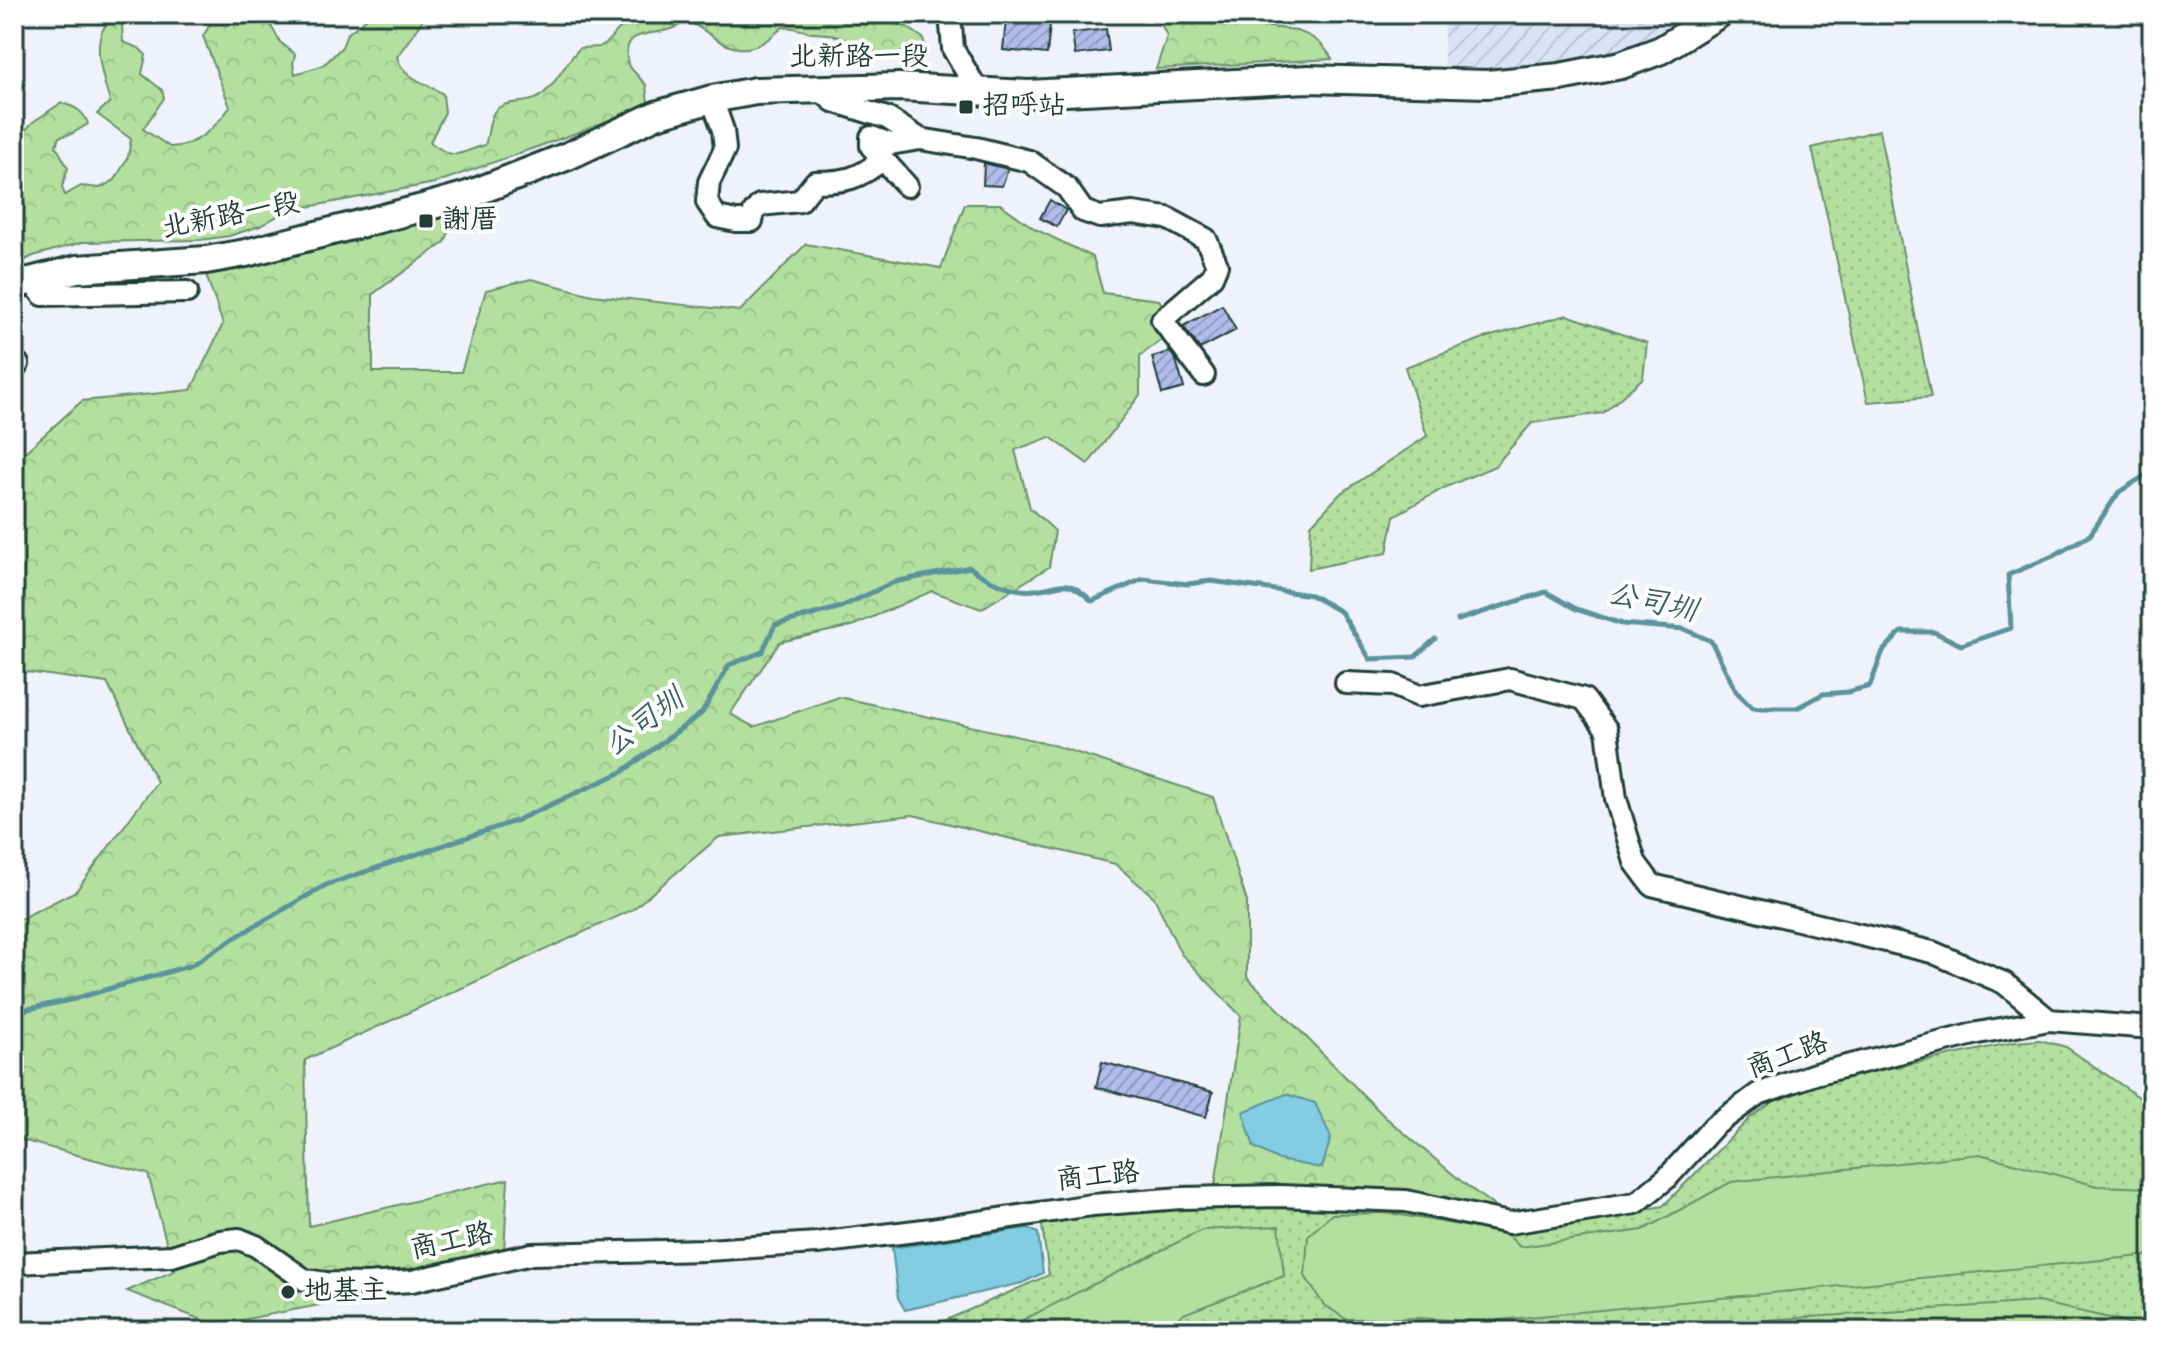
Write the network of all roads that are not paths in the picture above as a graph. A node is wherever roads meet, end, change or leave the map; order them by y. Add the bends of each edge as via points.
1 (950, 14) edge
2 (1719, 14) edge
3 (818, 88) junction
4 (978, 91) junction
5 (712, 99) junction
6 (920, 139) junction
7 (883, 159) junction
8 (907, 186) dead end
9 (22, 282) edge
10 (187, 292) dead end
11 (1204, 375) dead end
12 (1346, 683) dead end
13 (2049, 1020) junction
14 (2152, 1028) edge
15 (14, 1263) edge

1 - 4 street via 953,49
2 - 4 main road, 北新路一段 via 1661,50 1621,65 1546,78 1487,84 1308,79 1028,94
3 - 4 main road, 北新路一段
3 - 5 main road, 北新路一段
3 - 6 street via 833,101 887,118
5 - 7 street via 725,149 709,182 707,202 717,217 752,221 760,205 800,201 815,182 863,175
5 - 9 main road, 北新路一段 via 656,115 568,156 426,207 220,258 77,269
6 - 7 street via 890,144 871,137 871,146
6 - 11 street via 1029,161 1067,188 1083,211 1100,217 1133,213 1167,218 1206,239 1217,265 1212,277 1162,320
7 - 8 street
9 - 10 street via 43,295
12 - 13 street via 1393,685 1419,696 1510,679 1584,699 1607,730 1620,812 1635,862 1652,885 1932,952 2004,983
13 - 14 street, 商工路
13 - 15 street, 商工路 via 1886,1054 1758,1094 1714,1126 1636,1203 1509,1223 1406,1201 1181,1198 817,1243 532,1254 412,1281 366,1284 305,1280 239,1239 172,1256

